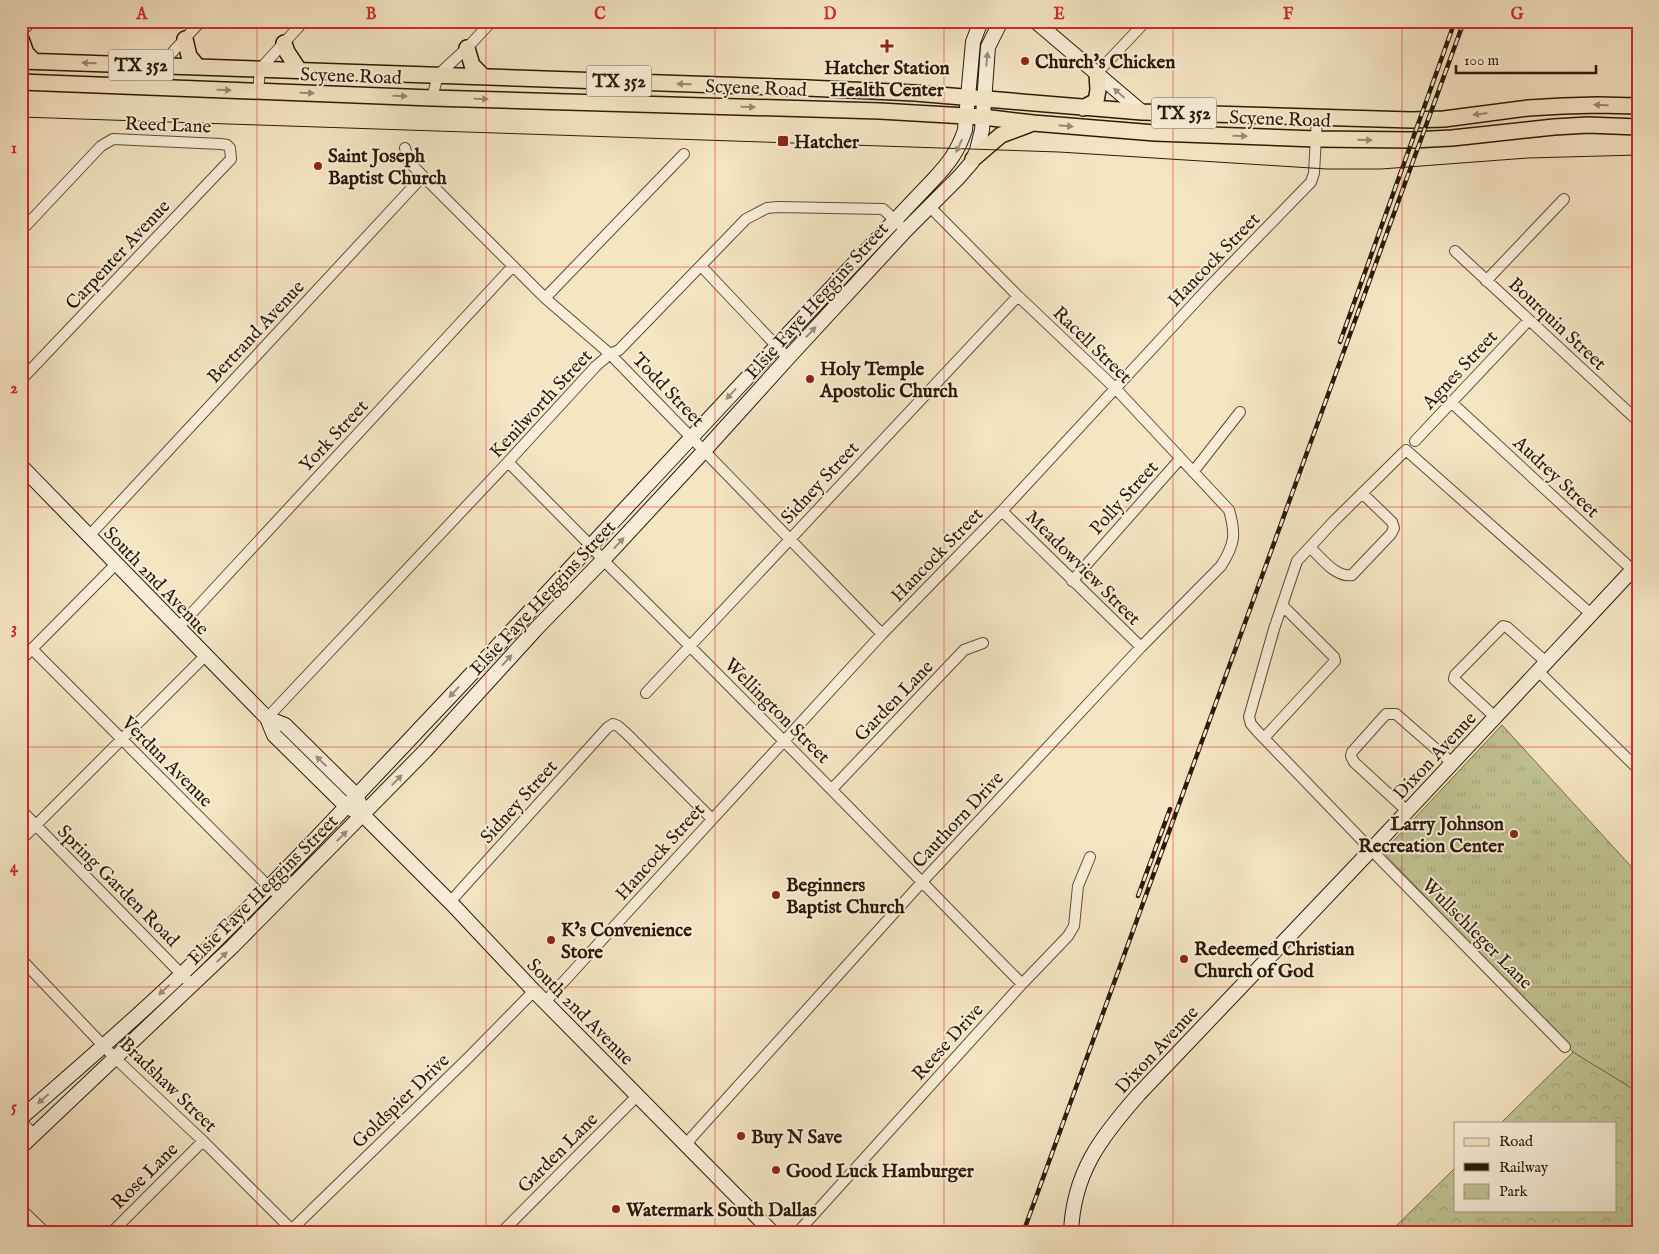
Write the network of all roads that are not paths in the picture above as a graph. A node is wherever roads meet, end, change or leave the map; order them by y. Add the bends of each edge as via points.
1 (32, 21) edge
2 (201, 21) edge
3 (304, 21) edge
4 (492, 21) edge
5 (981, 21) edge
6 (1001, 21) edge
7 (1035, 21) edge
8 (1146, 21) edge
9 (21, 32) edge
10 (21, 38) edge
11 (185, 39) junction
12 (284, 43) junction
13 (467, 48) junction
14 (28, 61) edge
15 (163, 65) junction
16 (198, 67) junction
17 (260, 69) junction
18 (299, 70) junction
19 (1097, 73) junction
20 (438, 75) junction
21 (484, 77) junction
22 (21, 82) edge
23 (733, 85) junction
24 (258, 92) junction
25 (432, 98) junction
26 (968, 98) junction
27 (985, 100) junction
28 (700, 106) junction
29 (1638, 106) edge
30 (1083, 108) junction
31 (1142, 112) junction
32 (966, 116) junction
33 (983, 117) junction
34 (1317, 118) junction
35 (1033, 123) junction
36 (1638, 127) edge
37 (1316, 139) junction
38 (230, 148) joint
39 (405, 148) dead end
40 (684, 154) dead end
41 (973, 159) junction
42 (423, 176) junction
43 (1564, 198) dead end
44 (930, 207) junction
45 (895, 220) junction
46 (906, 230) junction
47 (21, 232) edge
48 (1455, 251) dead end
49 (513, 266) junction
50 (701, 266) junction
51 (1486, 280) junction
52 (1018, 296) junction
53 (545, 298) junction
54 (1529, 320) junction
55 (777, 346) junction
56 (610, 354) junction
57 (788, 358) junction
58 (21, 380) edge
59 (1116, 389) junction
60 (1452, 403) junction
61 (1240, 412) dead end
62 (1638, 421) edge
63 (691, 438) junction
64 (1415, 441) dead end
65 (704, 451) junction
66 (1180, 459) junction
67 (508, 462) junction
68 (21, 466) edge
69 (1193, 472) junction
70 (1362, 493) junction
71 (1229, 510) joint
72 (1002, 511) junction
73 (89, 536) junction
74 (789, 539) junction
75 (591, 546) junction
76 (1310, 547) junction
77 (603, 560) junction
78 (116, 564) junction
79 (1636, 570) edge
80 (1072, 581) junction
81 (1282, 606) junction
82 (1591, 614) junction
83 (178, 628) junction
84 (882, 634) junction
85 (983, 643) dead end
86 (691, 646) junction
87 (1141, 647) junction
88 (32, 649) junction
89 (205, 656) junction
90 (21, 660) edge
91 (1542, 667) junction
92 (646, 693) dead end
93 (1495, 717) junction
94 (267, 718) junction
95 (1264, 738) junction
96 (410, 739) junction
97 (123, 740) junction
98 (784, 742) junction
99 (425, 751) junction
100 (1452, 763) junction
101 (1638, 769) edge
102 (832, 789) junction
103 (356, 795) junction
104 (346, 806) junction
105 (21, 810) edge
106 (1408, 811) junction
107 (363, 815) junction
108 (712, 819) junction
109 (36, 826) junction
110 (21, 840) edge
111 (1371, 850) junction
112 (1090, 857) dead end
113 (922, 882) junction
114 (269, 886) junction
115 (280, 898) junction
116 (450, 902) junction
117 (21, 959) edge
118 (182, 974) junction
119 (1022, 984) junction
120 (192, 985) junction
121 (534, 991) junction
122 (545, 1002) junction
123 (104, 1046) junction
124 (1565, 1047) dead end
125 (115, 1058) junction
126 (638, 1095) junction
127 (21, 1120) edge
128 (34, 1135) junction
129 (203, 1141) junction
130 (686, 1146) junction
131 (21, 1147) edge
132 (21, 1209) edge
133 (292, 1232) edge
134 (46, 1233) edge
135 (111, 1233) edge
136 (501, 1233) edge
137 (773, 1233) edge
138 (797, 1233) edge
139 (1071, 1233) edge

1 - 9 street
2 - 11 street
3 - 12 street
4 - 13 street
5 - 26 main road, Elsie Faye Heggins Street via 973,42
27 -> 6 main road, Elsie Faye Heggins Street via 988,47
7 - 19 main road
8 - 19 street
10 - 14 main road
11 - 15 street
11 - 16 main road via 189,56
12 - 17 street
12 - 18 main road
13 - 20 street
13 - 21 main road via 472,65
15 -> 14 main road, Scyene Road / TX 352
15 - 16 main road, Scyene Road / TX 352
16 - 17 main road, Scyene Road / TX 352
17 - 18 main road, Scyene Road / TX 352
17 - 24 street
18 - 20 main road, Scyene Road / TX 352
19 - 30 main road via 1096,101
31 -> 19 main road
20 - 21 main road, Scyene Road / TX 352
20 - 25 street
23 -> 21 main road, Scyene Road / TX 352
22 -> 24 main road, Scyene Road / TX 352
23 - 26 main road, Scyene Road / TX 352
23 - 28 main road via 724,98
24 -> 25 main road, Scyene Road / TX 352
25 -> 28 main road, Scyene Road / TX 352
26 - 27 main road, Scyene Road / TX 352
26 - 32 main road, Elsie Faye Heggins Street
27 - 30 main road, Scyene Road / TX 352
27 - 33 main road, Elsie Faye Heggins Street
28 -> 32 main road, Scyene Road / TX 352
29 -> 34 main road, Scyene Road / TX 352 via 1528,108 1419,120
30 - 31 main road, Scyene Road / TX 352
31 - 34 main road, Scyene Road / TX 352
32 - 33 main road, Scyene Road / TX 352
32 -> 45 main road, Elsie Faye Heggins Street via 961,142 953,156
33 - 35 main road, Scyene Road / TX 352
33 - 41 main road, Elsie Faye Heggins Street via 980,143
34 - 37 street, Hancock Street
35 -> 37 main road, Scyene Road / TX 352 via 1155,133
35 - 41 main road via 1001,134
37 -> 36 main road, Scyene Road / TX 352 via 1404,141 1554,127
37 - 59 street, Hancock Street via 1311,182
38 - 47 street, Reed Lane via 221,144 112,139 101,146
38 - 58 street, Carpenter Avenue via 231,159
39 - 42 street via 409,162
40 - 53 street
41 - 44 main road, Elsie Faye Heggins Street
42 - 49 street, Todd Street
42 - 73 street, Bertrand Avenue
43 - 51 street
44 - 46 main road, Elsie Faye Heggins Street
44 - 52 street, Racell Street
45 - 46 street, Kenilworth Street
45 - 50 street, Kenilworth Street via 883,209 767,208 746,219
45 - 55 main road, Elsie Faye Heggins Street
57 -> 46 main road, Elsie Faye Heggins Street
48 - 51 street, Bourquin Street
49 - 53 street, Todd Street
49 - 83 street, York Street
50 - 55 street
50 - 56 street, Kenilworth Street via 619,350
51 - 54 street, Bourquin Street
52 - 59 street, Racell Street
52 - 74 street, Sidney Street
53 - 56 street, Todd Street
54 - 60 street, Agnes Street
54 - 62 street, Bourquin Street
55 - 57 street
55 -> 63 main road, Elsie Faye Heggins Street
56 - 63 street, Todd Street
56 - 67 street, Kenilworth Street
57 - 65 main road, Elsie Faye Heggins Street
59 - 66 street, Racell Street
59 - 72 street, Hancock Street
60 - 64 street, Agnes Street
60 - 79 street, Audrey Street
61 - 69 street
63 - 65 street, Todd Street
63 - 75 main road, Elsie Faye Heggins Street
65 - 74 street, Todd Street
77 -> 65 main road, Elsie Faye Heggins Street
66 - 69 street, Racell Street
66 - 80 street, Polly Street
67 - 75 street, Wellington Street
67 - 94 street, Kenilworth Street
68 - 73 main road, South 2nd Avenue
69 - 71 street, Racell Street
70 - 76 street, Wullschleger Lane
70 - 76 street via 1392,522 1392,534 1352,575 1346,576 1339,574
70 - 82 street via 1406,450
71 - 87 street, Cauthorn Drive via 1234,526 1233,540 1221,566
72 - 80 street, Meadowview Street
72 - 84 street, Hancock Street
73 - 78 main road, South 2nd Avenue
74 - 84 street, Todd Street
74 - 86 street, Sidney Street
75 - 77 street, Wellington Street
75 -> 96 main road, Elsie Faye Heggins Street
76 - 81 street, Wullschleger Lane via 1297,562
77 - 86 street, Wellington Street
99 -> 77 main road, Elsie Faye Heggins Street
78 - 83 main road, South 2nd Avenue
78 - 88 street
79 - 82 main road, Dixon Avenue
80 - 87 street, Meadowview Street
81 - 95 street, Wullschleger Lane via 1249,716 1251,724
81 - 95 street via 1335,661
82 - 91 main road, Dixon Avenue
83 - 89 main road, South 2nd Avenue
84 - 98 street, Hancock Street
85 - 102 street, Garden Lane via 964,650
86 - 92 street, Sidney Street
86 - 98 street, Wellington Street
87 - 113 street, Cauthorn Drive
88 - 90 street
88 - 97 street, Verdun Avenue
89 - 94 main road, South 2nd Avenue
89 - 97 street
91 - 93 main road, Dixon Avenue
91 - 93 street via 1503,626 1455,675 1454,679
91 - 101 street
93 - 100 main road, Dixon Avenue
103 -> 94 main road, South 2nd Avenue via 285,725
94 - 104 main road, South 2nd Avenue via 274,735
95 - 111 street, Wullschleger Lane
96 - 99 main road
96 - 103 main road, Elsie Faye Heggins Street
97 - 109 street
97 - 114 street, Verdun Avenue
98 - 102 street, Wellington Street
98 - 108 street, Hancock Street
107 -> 99 main road, Elsie Faye Heggins Street
100 - 106 main road, Dixon Avenue
100 - 106 street via 1396,714 1386,714 1351,756
102 - 113 street, Wellington Street
103 - 104 main road, Elsie Faye Heggins Street
103 - 107 main road, South 2nd Avenue
104 - 107 main road, South 2nd Avenue
104 - 114 main road, Elsie Faye Heggins Street
105 - 109 street, Spring Garden Road
106 - 111 main road, Dixon Avenue
115 -> 107 main road, Elsie Faye Heggins Street
107 - 116 main road, South 2nd Avenue
108 - 116 street, Sidney Street via 613,724
108 - 122 street, Hancock Street
109 - 110 street
109 - 118 street, Spring Garden Road
111 - 124 street, Wullschleger Lane
111 - 139 main road, Dixon Avenue via 1115,1121 1099,1143 1077,1189
112 - 119 street, Reese Drive via 1078,886 1074,926
113 - 119 street, Wellington Street
113 - 130 street, Cauthorn Drive
114 - 115 street, Verdun Avenue
114 - 118 main road, Elsie Faye Heggins Street
120 -> 115 main road, Elsie Faye Heggins Street
116 - 121 main road, South 2nd Avenue
117 - 123 street, Bradshaw Street
118 - 120 street, Spring Garden Road
118 -> 123 main road, Elsie Faye Heggins Street
119 - 138 street, Reese Drive
120 - 125 main road, Elsie Faye Heggins Street
121 - 122 main road, South 2nd Avenue
121 - 133 street, Goldspier Drive
122 - 126 main road, South 2nd Avenue
123 - 125 street, Bradshaw Street
123 -> 127 main road, Elsie Faye Heggins Street
125 - 128 main road, Elsie Faye Heggins Street
125 - 129 street, Bradshaw Street
126 - 130 main road, South 2nd Avenue
126 - 136 street, Garden Lane
127 - 128 street
128 - 131 main road, Elsie Faye Heggins Street
129 - 133 street, Bradshaw Street
129 - 135 street, Rose Lane
130 - 137 main road, South 2nd Avenue
132 - 134 street

